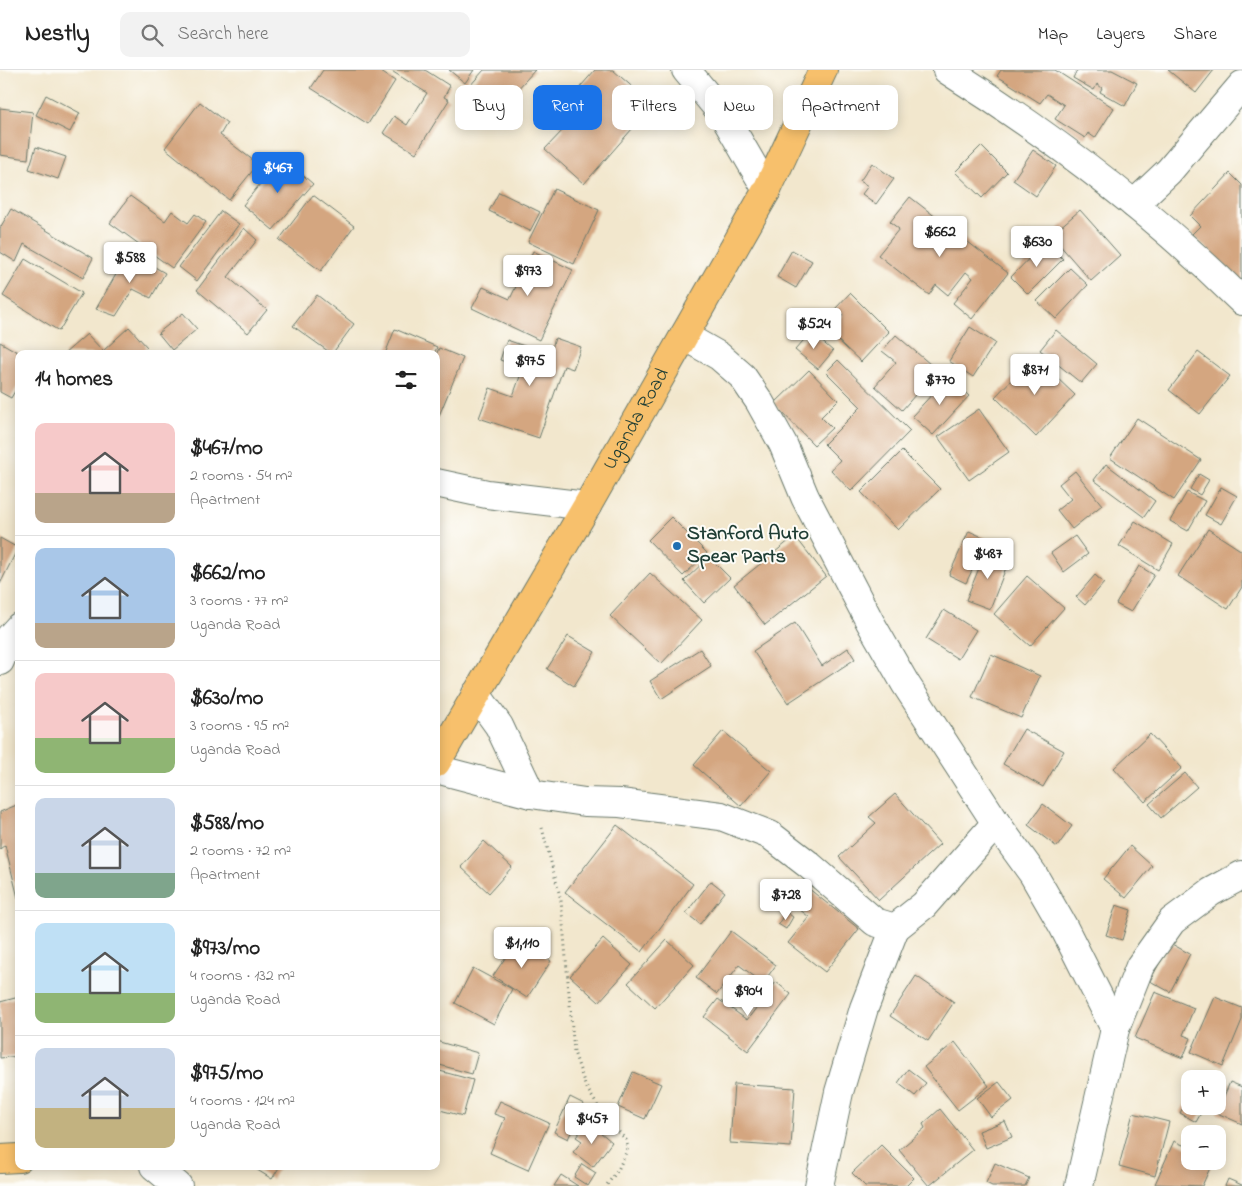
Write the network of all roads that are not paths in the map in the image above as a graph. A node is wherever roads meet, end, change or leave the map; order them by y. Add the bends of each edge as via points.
1 (686, 70) edge
2 (823, 70) edge
3 (946, 70) edge
4 (1242, 86) edge
5 (767, 190) junction
6 (1134, 204) junction
7 (1242, 301) edge
8 (684, 336) junction
9 (440, 484) edge
10 (587, 506) junction
11 (15, 631) edge
12 (0, 661) edge
13 (476, 694) junction
14 (440, 756) edge
15 (440, 769) edge
16 (530, 794) junction
17 (996, 823) junction
18 (1242, 875) edge
19 (895, 928) junction
20 (1115, 1029) junction
21 (15, 1158) edge
22 (0, 1159) edge
23 (159, 1170) edge
24 (178, 1186) edge
25 (819, 1186) edge
26 (1078, 1186) edge

1 - 5 street via 724,116
2 - 5 main road, Uganda Road
3 - 6 street via 1035,128
4 - 6 street via 1170,171
5 - 8 main road, Uganda Road
6 - 7 street
8 - 10 main road, Uganda Road
8 - 17 street via 719,356 742,376 759,401 870,622 905,683
9 - 10 street via 486,494
10 - 13 main road, Uganda Road
11 - 12 street
13 - 14 main road, Uganda Road
13 - 16 street via 499,726
15 - 16 street
16 - 19 street via 721,816 770,835 875,922
17 - 19 street via 924,904
17 - 20 street via 1033,874
18 - 20 street via 1211,892 1172,921 1140,966
19 - 25 street via 864,1008 842,1083
20 - 26 street
21 - 22 main road
23 - 24 street

